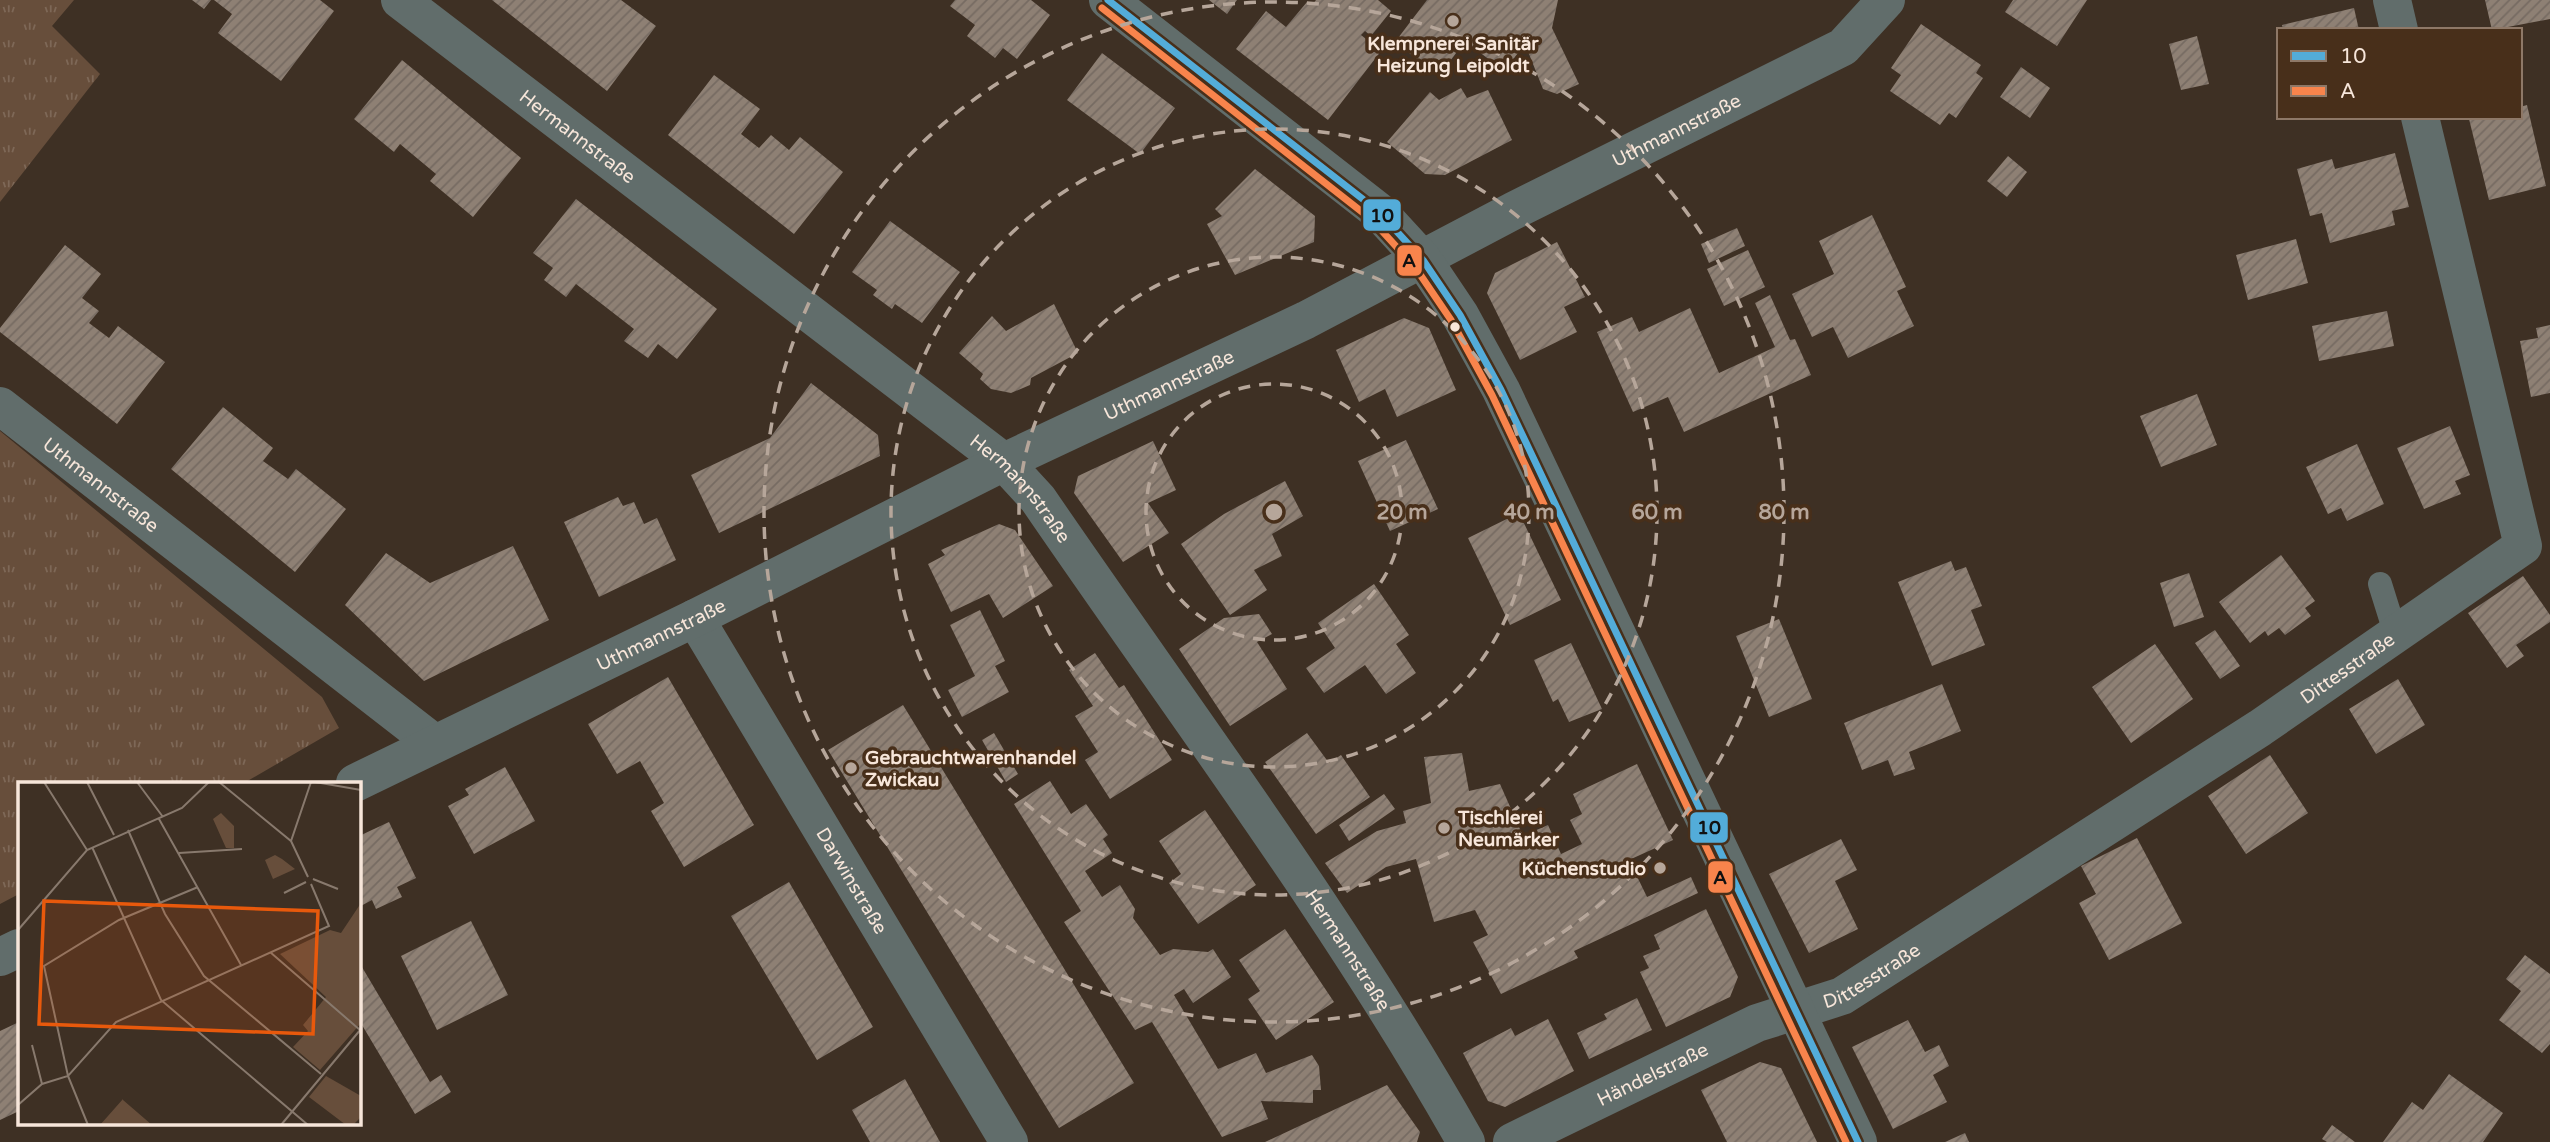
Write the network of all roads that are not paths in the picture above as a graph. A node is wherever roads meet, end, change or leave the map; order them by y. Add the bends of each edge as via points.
1 (400, 0) edge
2 (1108, 0) edge
3 (1886, 0) edge
4 (2392, 0) edge
5 (2399, 28) edge
6 (2420, 119) edge
7 (1423, 260) junction
8 (0, 406) edge
9 (1004, 462) junction
10 (2380, 584) dead end
11 (695, 618) junction
12 (2395, 632) junction
13 (434, 743) junction
14 (357, 782) edge
15 (18, 948) edge
16 (0, 957) edge
17 (1794, 1012) junction
18 (1009, 1142) edge
19 (1466, 1142) edge
20 (1512, 1142) edge
21 (1858, 1142) edge

1 - 9 street, Hermannstraße
2 - 7 street via 1378,211
3 - 7 street, Uthmannstraße via 1843,47
4 - 5 street
6 - 12 street, Dittesstraße via 2523,546
7 - 9 street, Uthmannstraße
7 - 17 street via 1497,380 1738,884
8 - 13 street, Uthmannstraße
9 - 11 street, Uthmannstraße
9 - 19 street, Hermannstraße via 1038,499 1268,829 1380,996
10 - 12 lane
11 - 13 street, Uthmannstraße
11 - 18 street, Darwinstraße
12 - 17 street, Dittesstraße via 2260,728 2011,890 1842,996
13 - 14 street, Uthmannstraße
15 - 16 street
17 - 20 street, Händelstraße via 1756,1023
17 - 21 street

